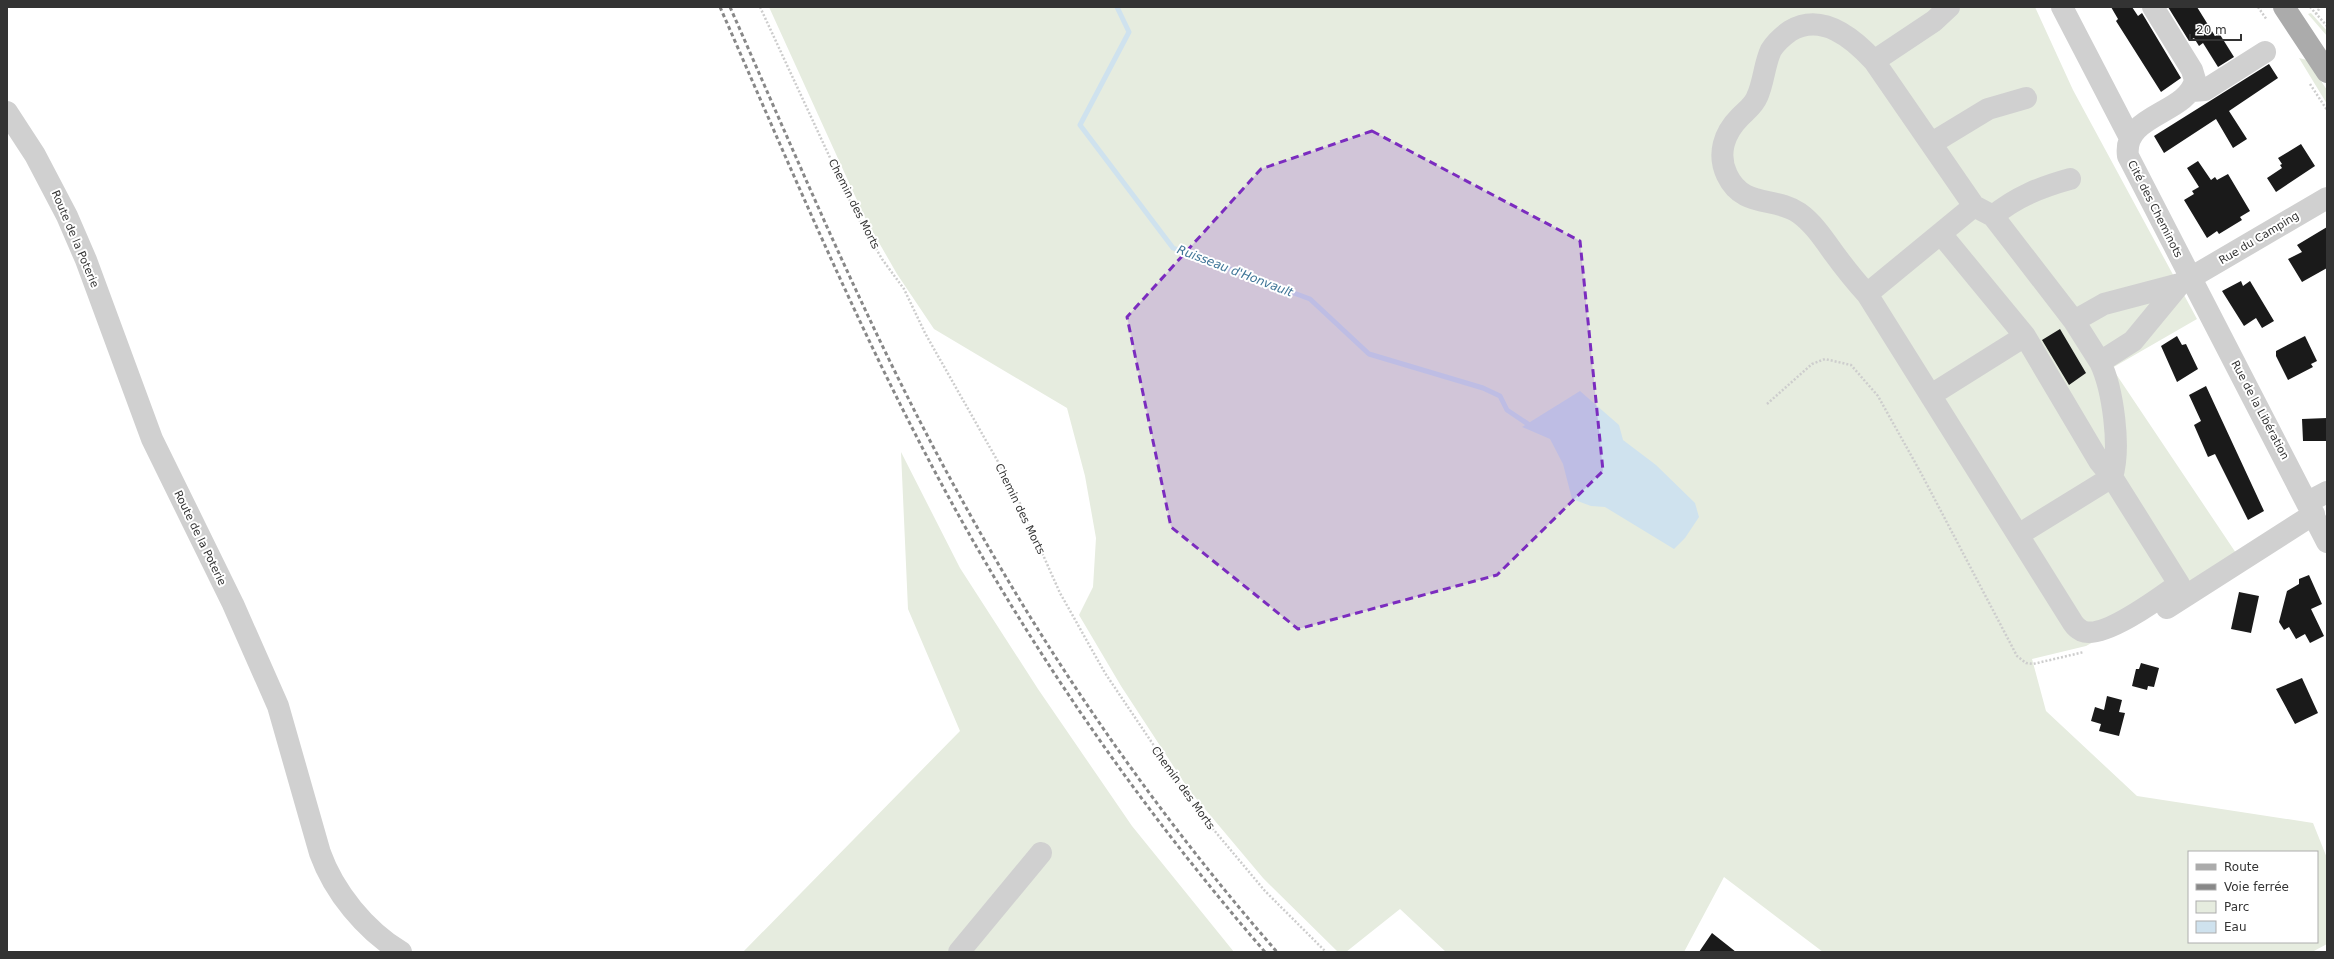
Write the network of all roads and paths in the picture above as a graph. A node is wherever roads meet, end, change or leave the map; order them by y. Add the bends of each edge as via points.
1 (760, 7) edge
2 (1949, 7) edge
3 (2062, 7) edge
4 (2153, 7) edge
5 (2285, 7) edge
6 (2310, 7) edge
7 (2320, 7) edge
8 (2316, 14) junction
9 (2327, 26) edge
10 (2327, 47) edge
11 (2265, 52) dead end
12 (1874, 62) junction
13 (2327, 72) edge
14 (2192, 91) junction
15 (2026, 98) dead end
16 (7, 112) edge
17 (2130, 138) junction
18 (1932, 143) junction
19 (2070, 179) dead end
20 (2327, 198) edge
21 (1974, 206) junction
22 (1993, 216) junction
23 (1941, 234) junction
24 (2185, 281) junction
25 (1867, 294) junction
26 (2074, 321) junction
27 (2025, 336) junction
28 (2100, 362) junction
29 (1931, 395) junction
30 (1767, 404) dead end
31 (2112, 477) junction
32 (2327, 492) edge
33 (2311, 508) junction
34 (2018, 535) junction
35 (2327, 542) edge
36 (2103, 643) joint
37 (1041, 853) dead end
38 (401, 952) edge
39 (959, 952) edge
40 (1326, 952) edge

1 - 40 path, Chemin des Morts via 858,218 882,259 904,289 925,333 1014,490 1060,593 1102,668 1198,811 1265,891
2 - 12 street via 1934,21
3 - 17 street
4 - 14 street via 2192,70 2195,80
5 - 10 main road
5 - 13 main road
6 - 8 path
7 - 8 path
8 - 9 path
11 - 14 street via 2205,90
12 - 18 street
12 - 25 street via 1849,38 1831,28 1813,24 1794,29 1778,40 1772,48 1757,97 1732,125 1723,148 1724,166 1736,188 1749,197 1794,210 1807,219
14 - 17 street via 2147,122
15 - 18 street via 1988,110
16 - 38 street, Route de la Poterie via 35,155 67,216 89,267 152,439 233,604 278,706 320,853 329,876 347,903 389,945
17 - 24 street, Cité des Cheminots via 2127,150 2130,162
18 - 21 street
19 - 22 street via 2020,197
20 - 24 street, Rue du Camping
21 - 22 street
21 - 23 street
22 - 26 street
23 - 25 street
23 - 27 street
24 - 26 street via 2104,304
24 - 28 street via 2140,333 2125,347
24 - 33 street, Rue de la Libération
25 - 29 street
26 - 28 street
27 - 29 street
27 - 31 street
28 - 31 street via 2116,432 2116,458
29 - 34 street
30 - 36 path via 1812,364 1830,359 1851,364 1878,396 2017,656 2026,663 2040,663 2079,654
31 - 34 street
31 - 34 street via 2179,584 2139,612 2095,632 2082,632
32 - 33 street
33 - 35 street, Rue de la Libération
33 - 36 street via 2161,611
37 - 39 street

